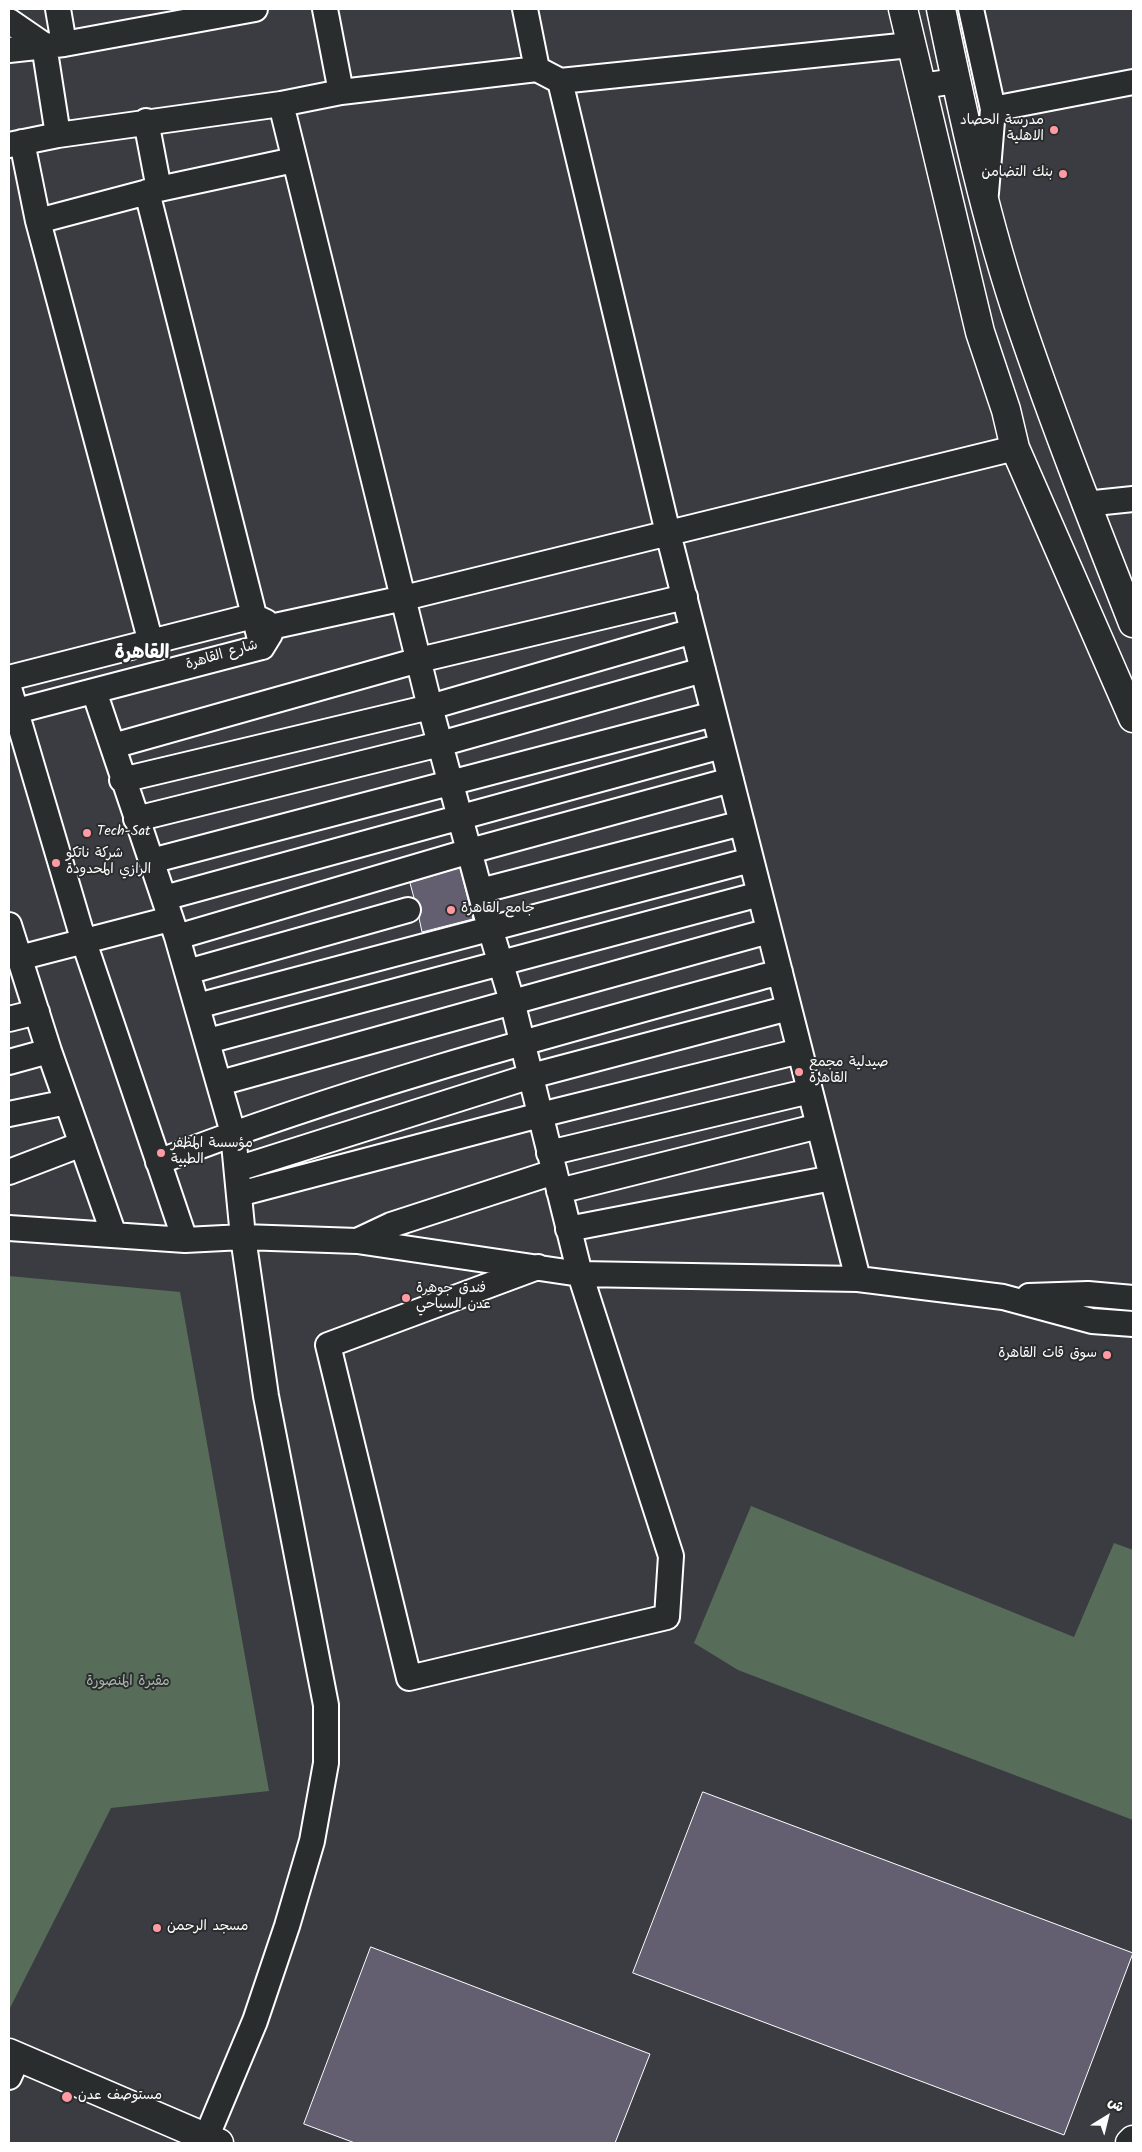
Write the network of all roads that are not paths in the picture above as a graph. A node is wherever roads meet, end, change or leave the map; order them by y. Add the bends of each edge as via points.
1 (58, 9) edge
2 (255, 9) edge
3 (325, 9) edge
4 (524, 9) edge
5 (903, 9) edge
6 (941, 9) edge
7 (971, 9) edge
8 (9, 21) edge
9 (54, 44) junction
10 (910, 45) junction
11 (9, 50) edge
12 (537, 68) junction
13 (560, 81) junction
14 (956, 81) junction
15 (1133, 82) edge
16 (921, 86) junction
17 (341, 92) junction
18 (281, 104) junction
19 (993, 109) junction
20 (146, 122) junction
21 (58, 135) junction
22 (15, 144) edge
23 (294, 160) junction
24 (153, 191) junction
25 (985, 203) junction
26 (38, 221) junction
27 (1015, 448) junction
28 (1133, 499) edge
29 (1085, 504) junction
30 (668, 533) junction
31 (685, 597) junction
32 (404, 598) junction
33 (253, 616) junction
34 (1133, 623) edge
35 (275, 626) junction
36 (693, 631) junction
37 (151, 643) junction
38 (262, 647) junction
39 (419, 660) junction
40 (703, 670) junction
41 (9, 678) edge
42 (9, 688) edge
43 (94, 691) junction
44 (430, 708) junction
45 (12, 712) edge
46 (714, 714) junction
47 (1133, 718) edge
48 (440, 744) junction
49 (113, 746) junction
50 (722, 746) junction
51 (122, 780) junction
52 (731, 780) junction
53 (450, 783) junction
54 (460, 816) junction
55 (136, 819) junction
56 (742, 823) junction
57 (470, 851) junction
58 (751, 860) junction
59 (151, 861) junction
60 (480, 891) junction
61 (760, 894) junction
62 (408, 910) dead end
63 (170, 918) junction
64 (490, 928) junction
65 (10, 930) edge
66 (769, 931) junction
67 (84, 942) junction
68 (501, 964) junction
69 (18, 972) edge
70 (187, 972) junction
71 (780, 972) junction
72 (512, 1001) junction
73 (197, 1006) junction
74 (789, 1008) junction
75 (37, 1012) junction
76 (9, 1019) edge
77 (208, 1042) junction
78 (523, 1042) junction
79 (49, 1051) junction
80 (800, 1051) junction
81 (9, 1062) edge
82 (531, 1076) junction
83 (220, 1083) junction
84 (810, 1091) junction
85 (67, 1102) junction
86 (9, 1114) edge
87 (540, 1115) junction
88 (819, 1126) junction
89 (233, 1133) junction
90 (82, 1144) junction
91 (158, 1162) junction
92 (237, 1169) junction
93 (9, 1172) edge
94 (554, 1172) junction
95 (832, 1178) junction
96 (238, 1194) junction
97 (9, 1228) edge
98 (568, 1229) junction
99 (114, 1235) junction
100 (243, 1237) junction
101 (185, 1240) junction
102 (357, 1241) junction
103 (538, 1268) junction
104 (580, 1274) junction
105 (858, 1279) junction
106 (1003, 1297) junction
107 (1133, 1298) edge
108 (1133, 1324) edge
109 (11, 2066) edge
110 (1133, 2140) edge
111 (212, 2141) edge
112 (172, 2143) edge
113 (1130, 2143) edge

1 - 9 street
2 - 9 street
3 - 17 street
4 - 12 street
5 - 10 main road
6 - 14 main road
7 - 19 street
8 - 9 street
9 - 11 street
9 - 21 street
10 - 13 street
10 - 16 main road
12 - 13 street
12 - 17 street
13 - 30 street
14 - 16 street
14 - 25 main road
15 - 19 street
16 - 27 main road via 980,332
17 - 18 street
18 - 20 street
18 - 23 street
19 - 25 street
20 - 21 street
20 - 24 street
21 - 22 street
22 - 26 street
23 - 24 street
23 - 32 street
24 - 26 street
24 - 33 street
25 - 29 main road via 1020,323
26 - 37 street
27 - 30 street
27 - 47 main road
28 - 29 street
29 - 34 main road
30 - 31 street
30 - 32 street
31 - 36 street
31 - 39 street
32 - 35 street
32 - 39 street
33 - 35 street, شارع القاهرة
33 - 37 street
33 - 38 street
35 - 38 street, شارع القاهرة
36 - 40 street
36 - 44 street
37 - 41 street
38 - 43 street, شارع القاهرة
39 - 44 street
39 - 49 street
40 - 46 street
40 - 48 street
42 - 45 street
43 - 45 street, شارع القاهرة
43 - 49 street
44 - 48 street
44 - 51 street
45 - 67 street
46 - 50 street
46 - 53 street
48 - 53 street
48 - 55 street
49 - 51 street
50 - 52 street
50 - 54 street
51 - 55 street
52 - 56 street
52 - 57 street
53 - 54 street
53 - 59 street
54 - 57 street
54 - 63 street
55 - 59 street
56 - 58 street
56 - 60 street
57 - 60 street
57 - 63 street
58 - 61 street
58 - 64 street
59 - 63 street
60 - 64 street
61 - 66 street
61 - 68 street
62 - 70 street
63 - 67 street
63 - 70 street
64 - 68 street
64 - 73 street
65 - 69 street
66 - 71 street
66 - 72 street
67 - 69 street
67 - 91 street
68 - 72 street
68 - 77 street
69 - 75 street
70 - 73 street
71 - 74 street
71 - 78 street
72 - 78 street
72 - 83 street
73 - 77 street
74 - 80 street
74 - 82 street
75 - 76 street
75 - 79 street
77 - 83 street
78 - 82 street
78 - 89 street
79 - 81 street
79 - 85 street
80 - 84 street
80 - 87 street
82 - 87 street
82 - 92 street
83 - 89 street
84 - 88 street
84 - 94 street
85 - 86 street
85 - 90 street
87 - 94 street
87 - 96 street
88 - 94 street
88 - 95 street
89 - 91 street
89 - 92 street
90 - 93 street
90 - 99 street
91 - 101 street
92 - 96 street
94 - 98 street
94 - 102 street via 392,1225
95 - 98 street
95 - 105 street
96 - 100 street
97 - 99 street
98 - 104 street
99 - 101 street
100 - 101 street
100 - 102 street
100 - 111 street via 266,1396 326,1706 326,1763 312,1841 287,1926
102 - 103 street
103 - 104 street
103 - 104 street via 328,1345 409,1678 667,1616 671,1556
104 - 105 street
105 - 106 street
106 - 107 street via 1088,1294
106 - 108 street via 1092,1321
109 - 111 main road
109 - 112 main road
110 - 113 main road

